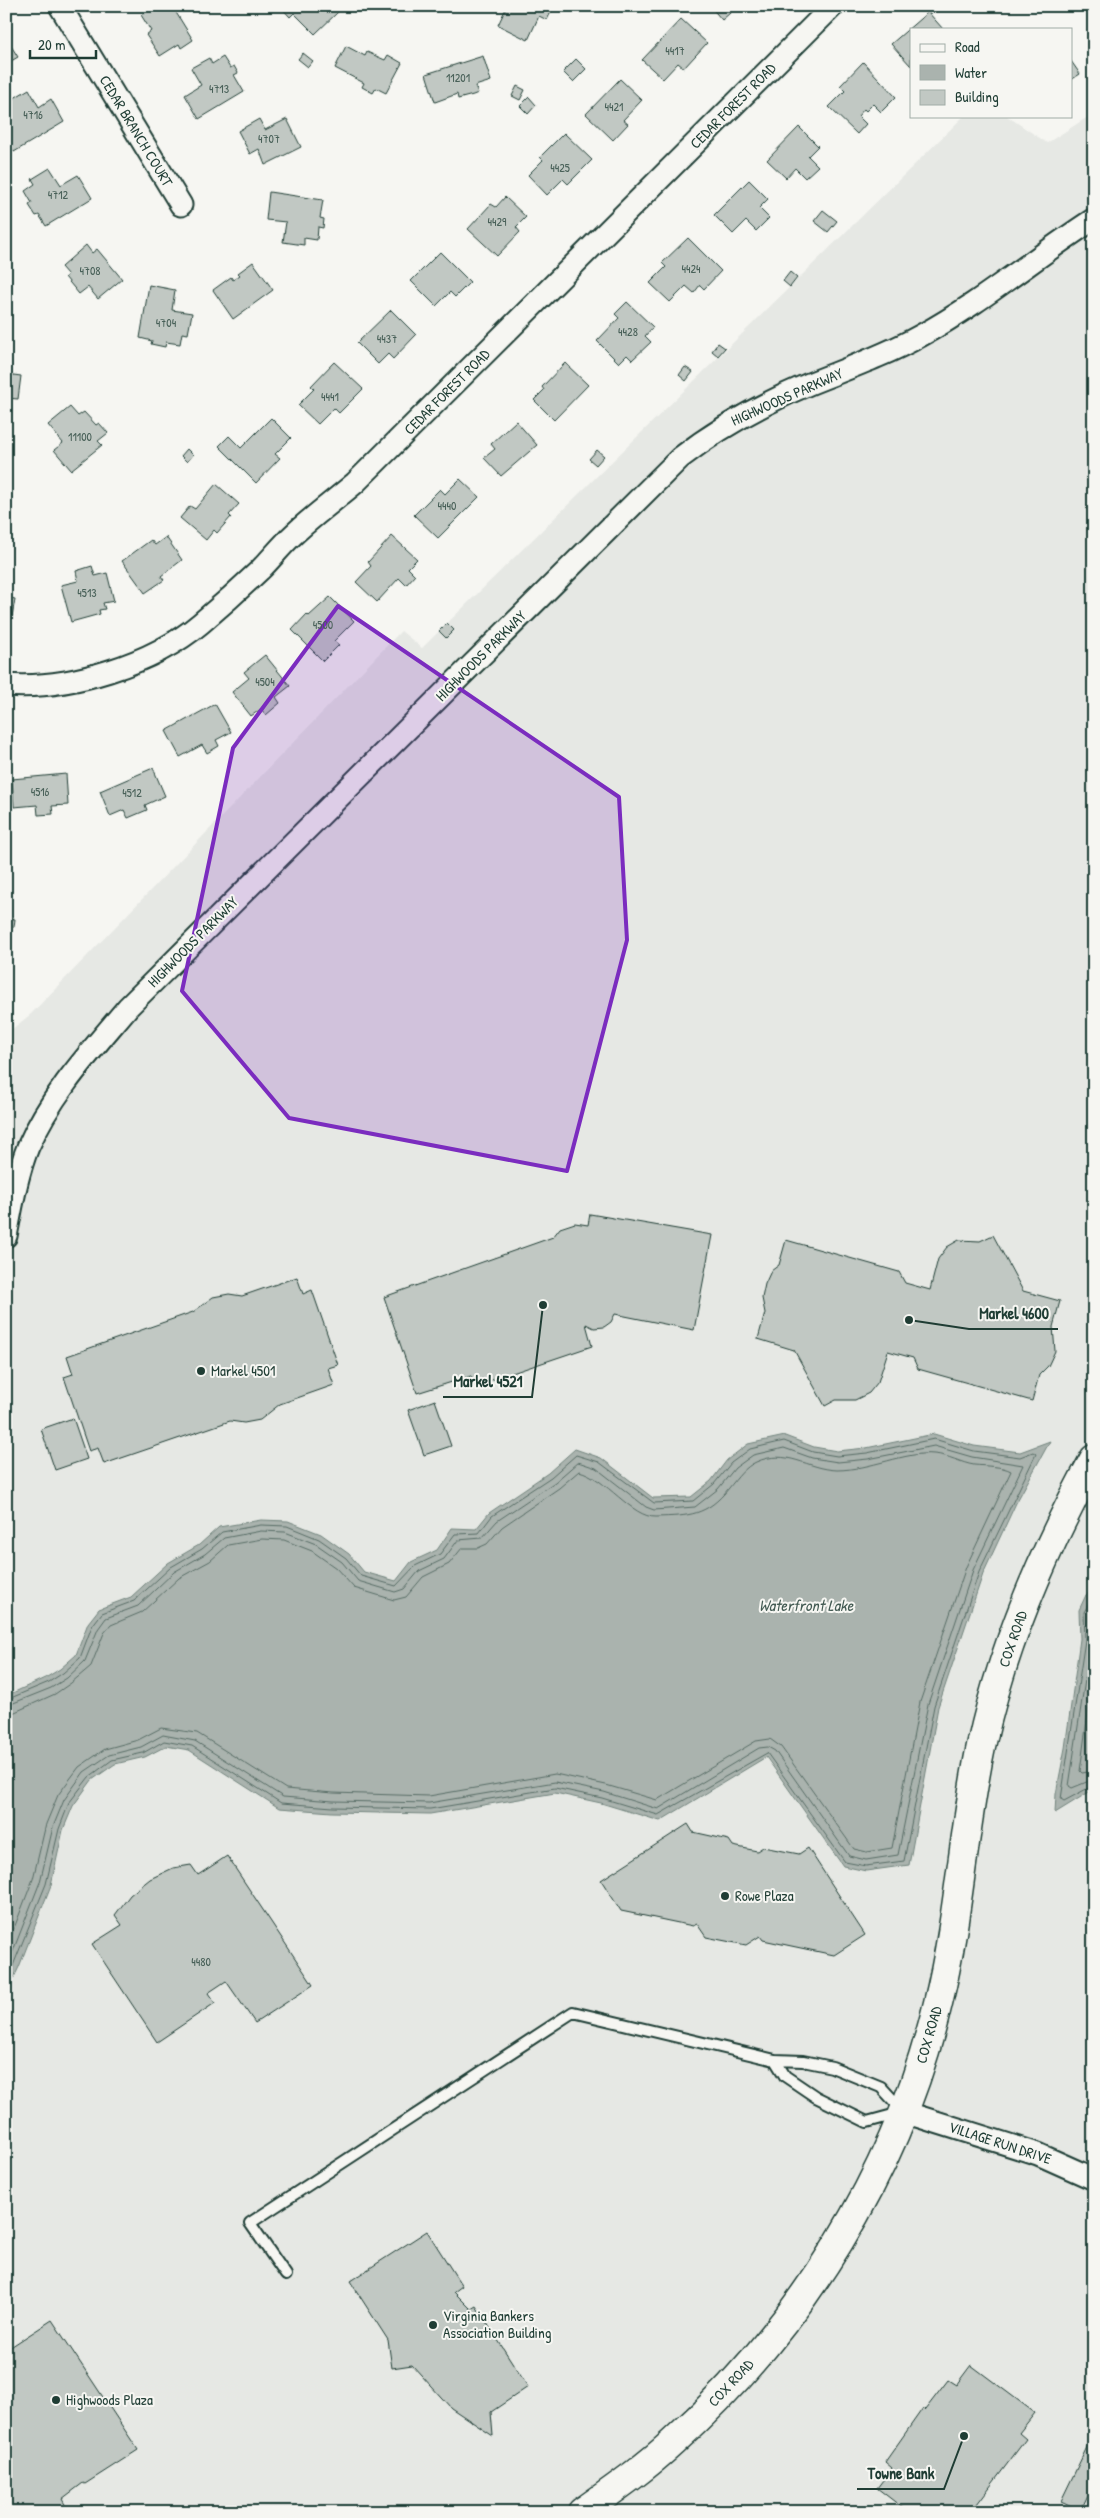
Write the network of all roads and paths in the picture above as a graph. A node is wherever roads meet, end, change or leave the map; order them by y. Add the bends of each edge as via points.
1 (60, 6) edge
2 (833, 6) edge
3 (181, 205) dead end
4 (1094, 219) edge
5 (6, 685) edge
6 (6, 1236) edge
7 (1094, 1459) edge
8 (775, 2060) junction
9 (904, 2112) junction
10 (1094, 2179) edge
11 (286, 2276) dead end
12 (582, 2512) edge

1 - 3 street, CEDAR BRANCH COURT
2 - 5 street, CEDAR FOREST ROAD via 355,484 293,535 200,625 168,645 113,670 81,678
4 - 6 street, HIGHWOODS PARKWAY via 973,304 920,336 865,364 809,384 741,416 680,458 128,1007 81,1064 44,1117 28,1147
7 - 9 main road, COX ROAD via 1044,1554 1008,1649 977,1768 955,1922 938,2004
8 - 9 lane via 832,2067 881,2087
8 - 9 lane via 785,2076 816,2097 868,2122
8 - 11 lane via 573,2012 250,2223
9 - 10 street, VILLAGE RUN DRIVE via 1038,2154
9 - 12 main road, COX ROAD via 851,2224 771,2340 724,2394 673,2442

